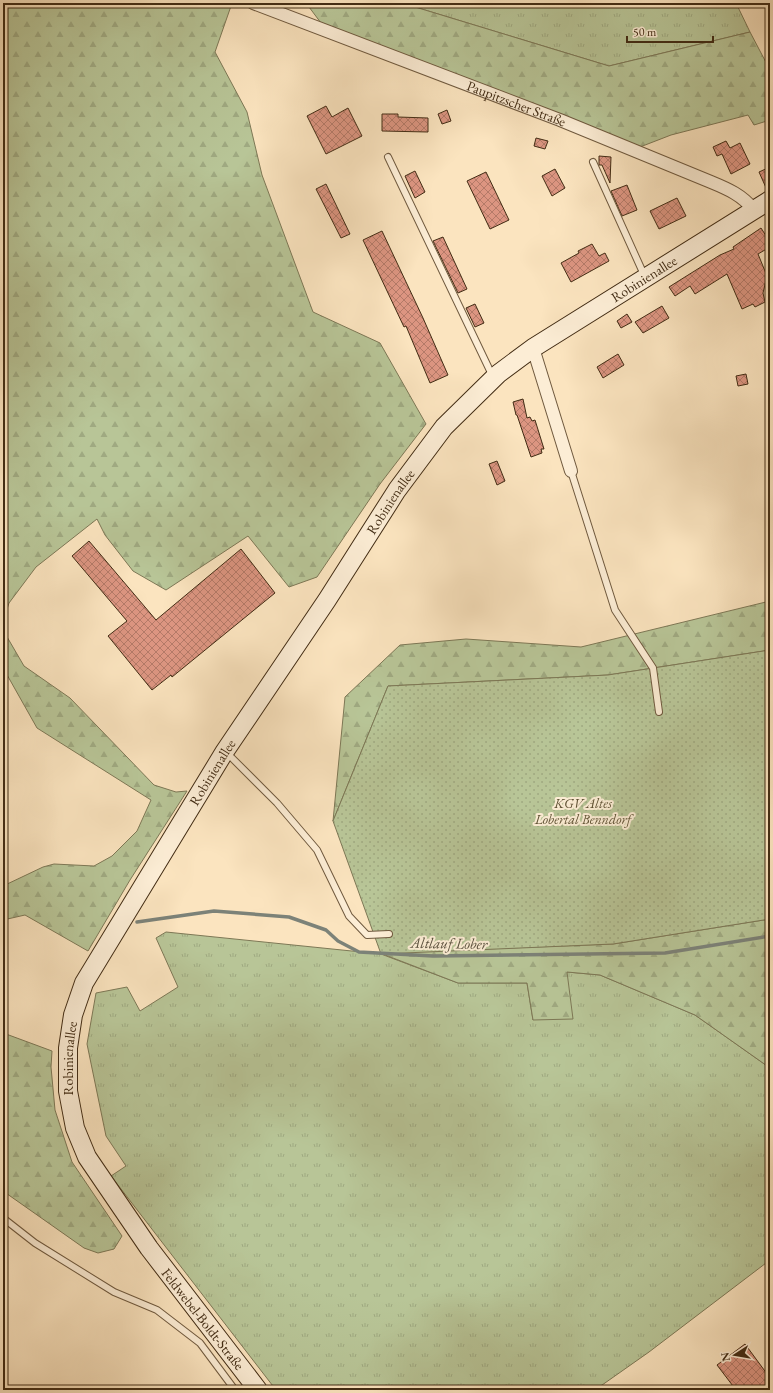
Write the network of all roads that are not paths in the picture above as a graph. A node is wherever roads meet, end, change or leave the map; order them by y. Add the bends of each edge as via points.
1 (253, 3) edge
2 (388, 157) dead end
3 (593, 162) dead end
4 (770, 200) edge
5 (754, 210) junction
6 (645, 278) junction
7 (533, 348) junction
8 (494, 378) junction
9 (571, 471) joint
10 (659, 712) dead end
11 (225, 751) junction
12 (389, 934) dead end
13 (3, 1218) edge
14 (149, 1248) joint
15 (235, 1390) edge
16 (258, 1390) edge

1 - 5 street, Paupitzscher Straße via 552,117 704,179 734,192
2 - 8 lane
3 - 6 lane
4 - 5 street
5 - 6 street, Robinienallee
6 - 7 street, Robinienallee
7 - 8 street, Robinienallee
7 - 9 street
8 - 11 street, Robinienallee via 444,427 397,490 327,600
9 - 10 lane via 615,610 653,668
11 - 12 lane via 277,803 317,850 349,916 367,935
11 - 14 street, Robinienallee via 88,976 73,1015 68,1048 68,1091 75,1128 87,1157
13 - 15 lane via 35,1243 114,1292 157,1310 200,1343
14 - 16 street, Feldwebel-Boldt-Straße

